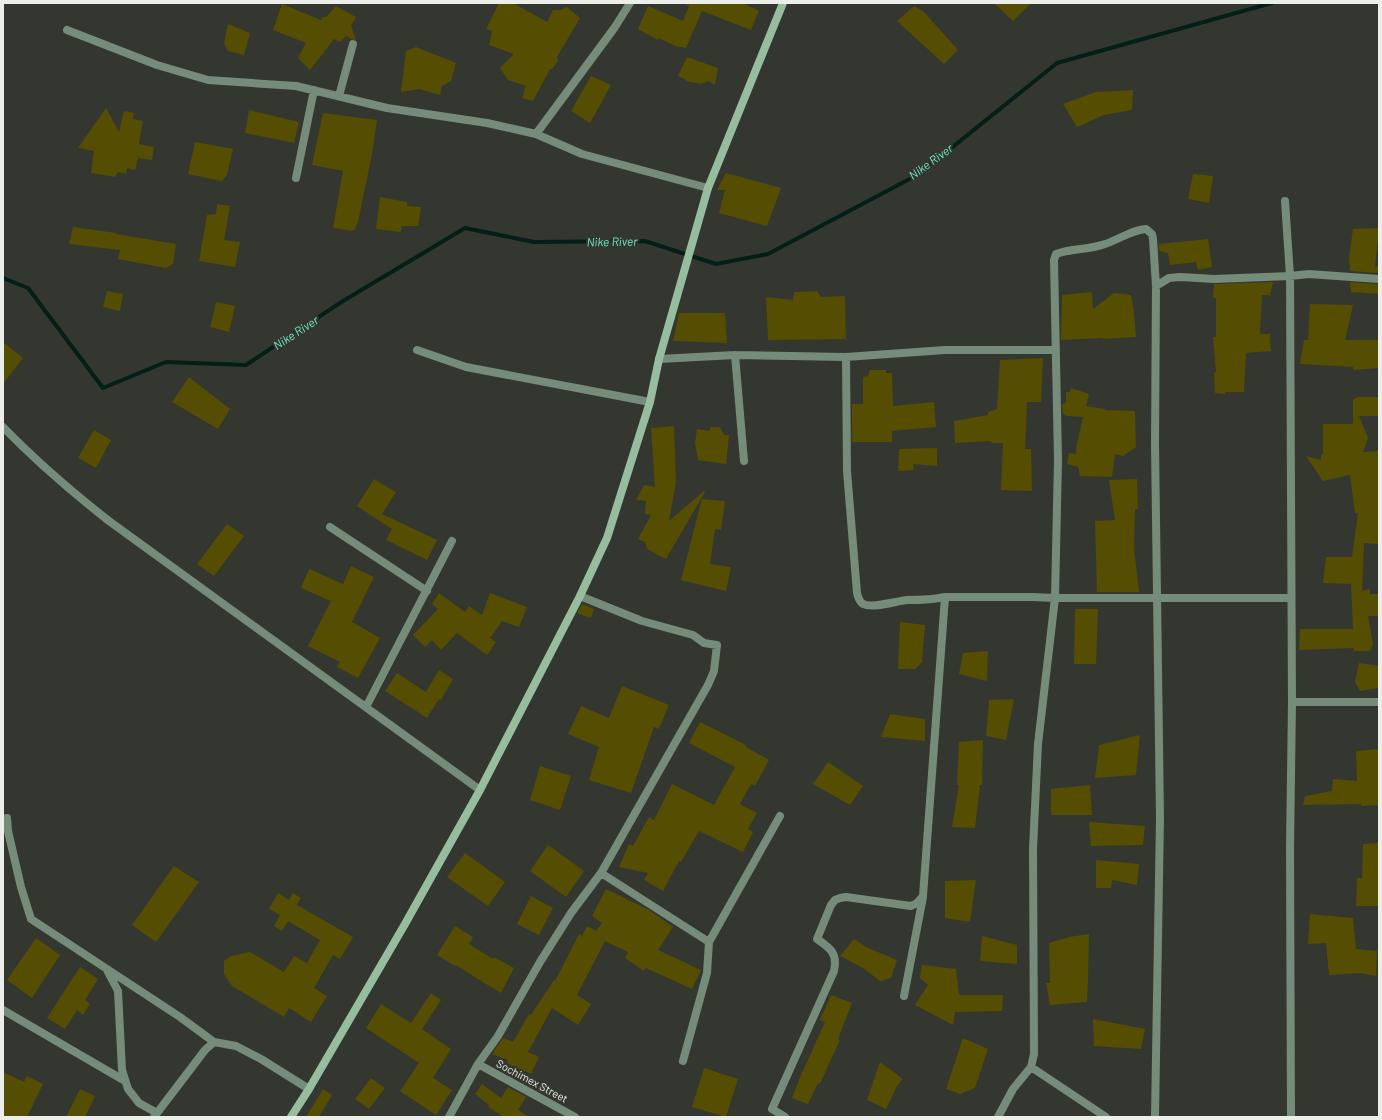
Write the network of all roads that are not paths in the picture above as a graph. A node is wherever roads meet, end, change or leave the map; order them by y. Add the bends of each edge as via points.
1 (630, 3) edge
2 (783, 3) edge
3 (67, 30) dead end
4 (353, 44) dead end
5 (314, 90) junction
6 (339, 96) junction
7 (536, 134) junction
8 (296, 178) dead end
9 (708, 188) junction
10 (1285, 201) dead end
11 (1290, 276) junction
12 (1379, 278) edge
13 (1156, 286) junction
14 (417, 350) dead end
15 (1056, 350) junction
16 (735, 355) junction
17 (846, 357) junction
18 (659, 359) junction
19 (650, 402) junction
20 (3, 427) edge
21 (744, 461) dead end
22 (330, 527) dead end
23 (452, 541) dead end
24 (426, 590) junction
25 (580, 596) junction
26 (945, 597) junction
27 (1055, 598) junction
28 (1158, 598) junction
29 (1291, 598) junction
30 (1292, 702) junction
31 (1379, 702) edge
32 (366, 707) junction
33 (480, 790) junction
34 (780, 816) dead end
35 (7, 818) dead end
36 (601, 873) junction
37 (923, 896) junction
38 (709, 942) junction
39 (107, 970) junction
40 (904, 996) dead end
41 (3, 1010) edge
42 (214, 1042) junction
43 (682, 1061) dead end
44 (478, 1064) junction
45 (1031, 1067) junction
46 (125, 1081) junction
47 (308, 1089) junction
48 (156, 1115) edge
49 (291, 1117) edge
50 (449, 1117) edge
51 (576, 1117) edge
52 (785, 1117) edge
53 (998, 1117) edge
54 (1106, 1117) edge
55 (1156, 1117) edge
56 (1291, 1117) edge

1 - 7 street via 616,27
2 - 9 main road
3 - 5 street via 157,65 208,80 296,86
4 - 6 street
5 - 6 street
5 - 8 street
6 - 7 street via 387,108
7 - 9 street via 582,154
9 - 18 main road
10 - 11 street
11 - 12 street via 1309,274
11 - 13 street via 1214,279 1180,277 1169,278
11 - 29 street
13 - 15 street via 1153,239 1152,234 1146,229 1104,245 1065,250 1056,254
13 - 28 street via 1155,444
14 - 19 street via 466,367
15 - 17 street via 945,350
15 - 27 street via 1058,460
16 - 17 street
16 - 18 street
16 - 21 street
17 - 26 street via 847,471 859,600 869,605
18 - 19 main road
19 - 25 main road via 607,538
20 - 32 street via 33,458 109,522
22 - 24 street
23 - 24 street
24 - 32 street
25 - 33 main road
25 - 36 street via 642,621 693,635 704,643 717,645 714,671 708,685
26 - 27 street
26 - 37 street
27 - 28 street
27 - 45 street via 1038,744 1033,849 1034,1054
28 - 29 street
28 - 55 street via 1160,818
29 - 30 street
30 - 31 street
30 - 56 street
32 - 33 street
33 - 47 main road
34 - 38 street
35 - 39 street via 21,886 31,919
36 - 38 street
36 - 44 street via 548,950 498,1036
37 - 40 street
37 - 52 street via 911,906 846,897 835,900 831,905 816,939 828,947 836,961 835,966 772,1109
38 - 43 street via 707,972
39 - 42 street
39 - 46 street via 118,991 122,1070
41 - 46 street
42 - 47 street via 236,1046
42 - 48 street via 204,1050
44 - 50 street
44 - 51 street, Sochimex Street
45 - 53 street via 1013,1089
45 - 54 street
46 - 48 street via 135,1099
47 - 49 main road

